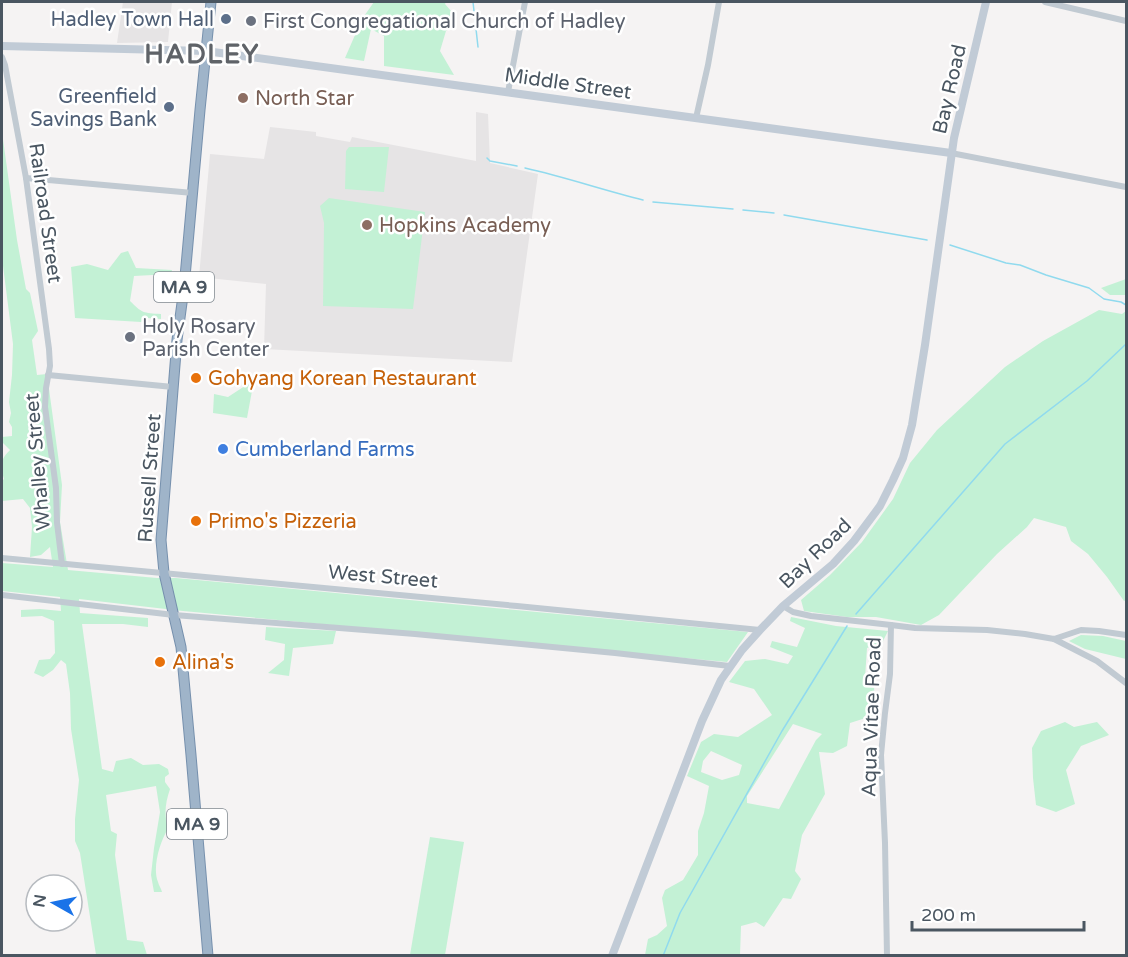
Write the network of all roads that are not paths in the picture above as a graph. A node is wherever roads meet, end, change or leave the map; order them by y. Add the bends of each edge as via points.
1 (211, 2) edge
2 (525, 2) edge
3 (719, 2) edge
4 (986, 2) edge
5 (1045, 2) edge
6 (1126, 21) edge
7 (2, 46) edge
8 (206, 51) junction
9 (2, 57) edge
10 (508, 92) junction
11 (696, 118) junction
12 (951, 153) junction
13 (26, 178) junction
14 (1126, 187) edge
15 (193, 193) junction
16 (48, 375) junction
17 (173, 387) junction
18 (2, 558) edge
19 (62, 564) junction
20 (164, 573) junction
21 (2, 595) edge
22 (783, 606) junction
23 (174, 615) junction
24 (891, 625) junction
25 (760, 630) junction
26 (1126, 635) edge
27 (1054, 639) junction
28 (730, 666) junction
29 (1126, 683) edge
30 (208, 956) edge
31 (612, 956) edge
32 (887, 956) edge

1 - 8 highway, Russell Street / MA 9
2 - 10 street
3 - 11 street
4 - 12 main road, Bay Road
5 - 6 street
7 - 8 main road, Middle Street
8 - 10 main road, Middle Street
8 - 15 highway, Russell Street / MA 9
9 - 13 street, Railroad Street
10 - 11 main road, Middle Street
11 - 12 main road, Middle Street
12 - 14 street, Middle Street
12 - 22 main road, Bay Road via 925,345 903,458 887,493 859,535 833,564
13 - 15 street
13 - 16 street, Railroad Street via 49,349
15 - 17 highway, Russell Street / MA 9
16 - 17 street, Whalley Street
16 - 19 street, Whalley Street via 45,407
17 - 20 highway, Russell Street / MA 9 via 162,517
18 - 19 street, West Street
19 - 20 street, West Street
20 - 23 highway, Russell Street / MA 9
20 - 25 street, West Street
21 - 23 street
22 - 24 street, Aqua Vitae Road via 793,612
22 - 25 main road, Bay Road
23 - 28 street via 415,634
23 - 30 highway, Russell Street / MA 9 via 186,692
24 - 27 street via 987,630
24 - 32 street, Aqua Vitae Road via 881,755
25 - 28 main road, Bay Road
26 - 27 street via 1081,630
27 - 29 street via 1097,661
28 - 31 main road, Bay Road via 702,721

